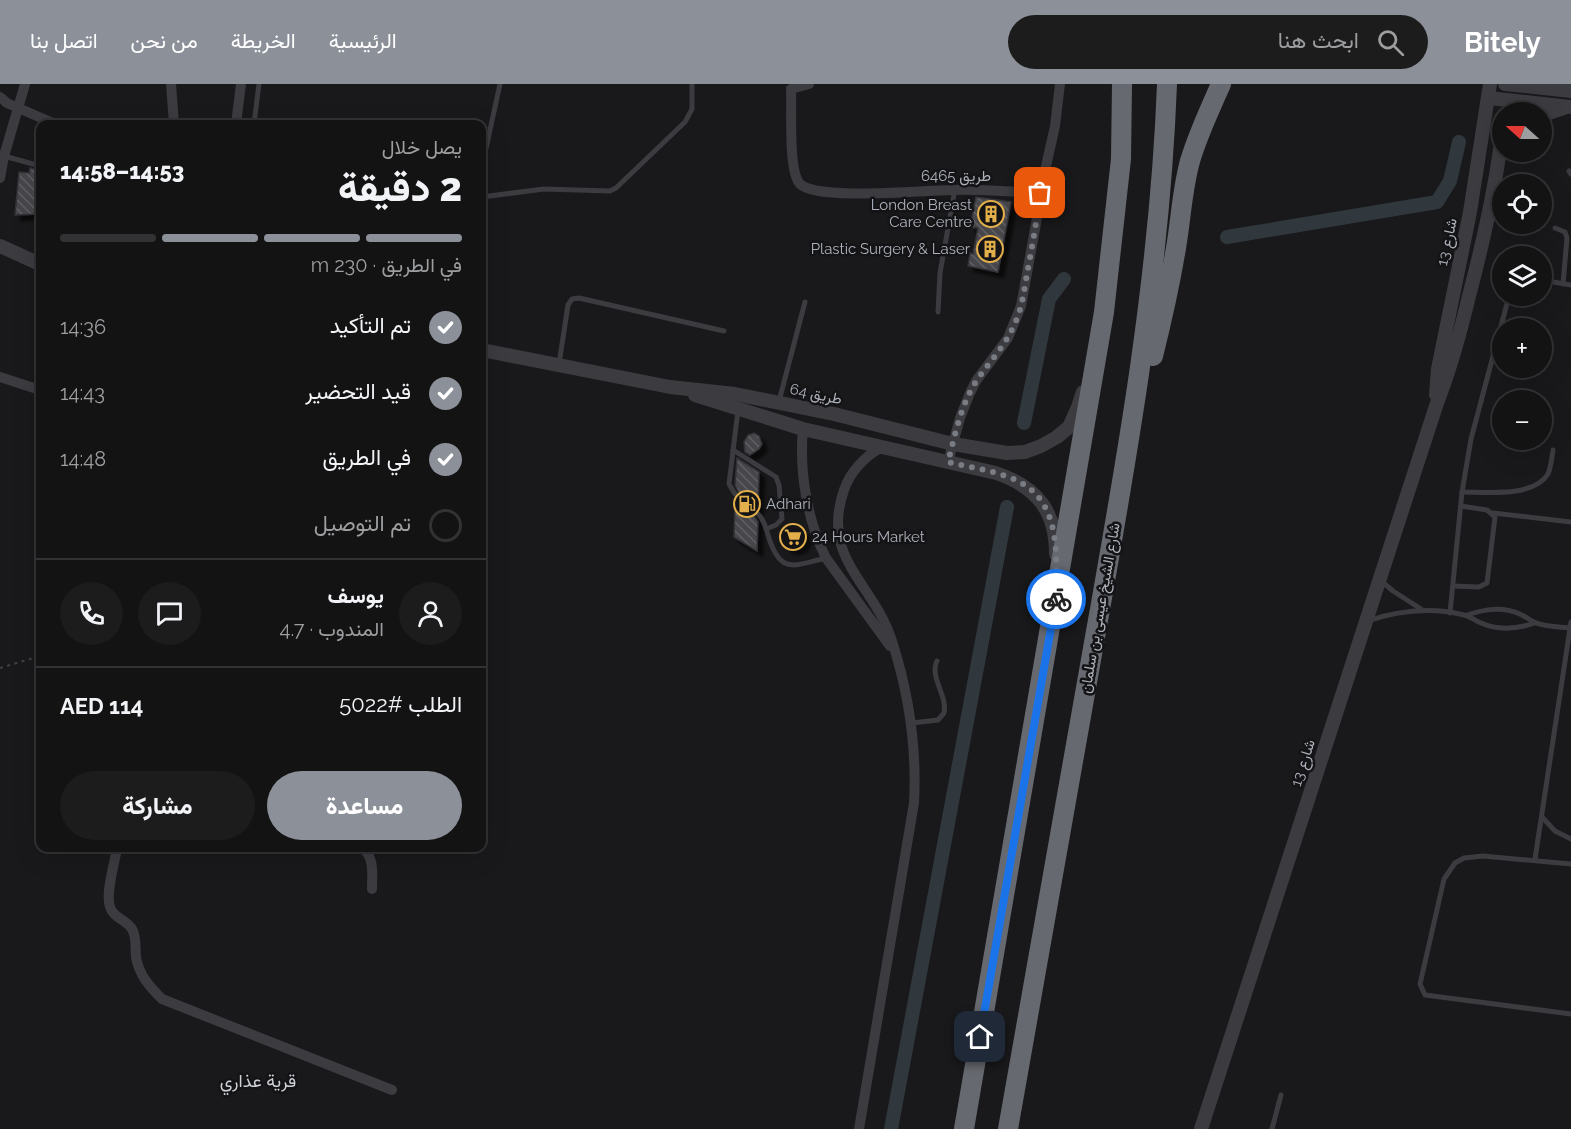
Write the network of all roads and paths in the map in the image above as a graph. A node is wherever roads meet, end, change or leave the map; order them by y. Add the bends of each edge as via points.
1 (25, 84) edge
2 (171, 84) edge
3 (241, 84) edge
4 (259, 84) edge
5 (500, 84) edge
6 (692, 84) edge
7 (1060, 84) edge
8 (1122, 84) edge
9 (1167, 84) edge
10 (1221, 84) edge
11 (1506, 84) edge
12 (1562, 84) edge
13 (806, 85) edge
14 (791, 87) edge
15 (1571, 89) edge
16 (1490, 91) edge
17 (0, 97) edge
18 (1501, 102) edge
19 (1505, 102) edge
20 (1552, 106) edge
21 (1570, 106) edge
22 (17, 108) junction
23 (1552, 112) edge
24 (46, 120) edge
25 (174, 120) edge
26 (236, 120) edge
27 (254, 120) edge
28 (486, 149) edge
29 (2, 156) edge
30 (1499, 162) edge
31 (1502, 162) edge
32 (36, 165) edge
33 (1499, 167) junction
34 (0, 178) edge
35 (955, 189) junction
36 (1040, 193) junction
37 (486, 196) edge
38 (1555, 228) dead end
39 (0, 246) edge
40 (36, 262) edge
41 (1552, 282) edge
42 (1563, 284) junction
43 (1571, 285) edge
44 (805, 302) dead end
45 (1506, 306) edge
46 (938, 312) dead end
47 (1104, 312) junction
48 (724, 331) dead end
49 (486, 351) edge
50 (558, 365) junction
51 (0, 377) edge
52 (670, 387) junction
53 (36, 389) edge
54 (779, 403) junction
55 (1436, 406) junction
56 (806, 408) junction
57 (738, 410) junction
58 (802, 429) junction
59 (1132, 431) junction
60 (953, 444) junction
61 (882, 447) junction
62 (733, 450) junction
63 (1553, 450) dead end
64 (948, 462) junction
65 (1462, 492) junction
66 (735, 494) dead end
67 (1461, 506) junction
68 (1493, 513) junction
69 (758, 514) dead end
70 (1571, 522) edge
71 (766, 529) junction
72 (842, 553) junction
73 (826, 558) junction
74 (1380, 580) junction
75 (1453, 586) junction
76 (1056, 599) junction
77 (1422, 610) junction
78 (1450, 613) junction
79 (1467, 615) junction
80 (1367, 622) junction
81 (1535, 623) junction
82 (1571, 626) edge
83 (895, 654) junction
84 (36, 657) edge
85 (937, 661) dead end
86 (0, 668) edge
87 (912, 723) junction
88 (1542, 817) junction
89 (1571, 839) edge
90 (116, 852) edge
91 (368, 852) edge
92 (1535, 859) junction
93 (1571, 864) edge
94 (372, 890) dead end
95 (1571, 1014) edge
96 (392, 1090) dead end
97 (1281, 1095) dead end
98 (859, 1129) edge
99 (964, 1129) edge
100 (1008, 1129) edge
101 (1201, 1129) edge
102 (1272, 1129) edge

1 - 22 street
2 - 25 street
3 - 26 street
4 - 27 lane
5 - 28 lane
6 - 37 lane via 692,109 685,122 616,188 544,189
7 - 36 street
8 - 47 highway via 1121,159
9 - 59 highway, شارع الشيخ عيسى بن سلمان via 1153,277
10 - 59 highway via 1190,162 1168,293
11 - 15 street
11 - 19 street
12 - 15 street
13 - 14 street, طريق 6465
14 - 35 street, طريق 6465 via 793,167 800,184 821,192
16 - 18 street
16 - 55 street, شارع 13 via 1438,369
17 - 22 street
20 - 21 street
21 - 23 street
22 - 24 street
22 - 29 street
29 - 32 lane
29 - 34 street
30 - 33 street, شارع 13
31 - 33 street
33 - 55 street, شارع 13 via 1450,373
35 - 36 street, طريق 6465
35 - 46 lane via 940,273
36 - 60 street via 1016,322 976,381
38 - 42 lane via 1565,232 1567,238
39 - 40 street
41 - 42 lane
42 - 43 lane
44 - 54 lane
45 - 65 lane via 1471,439
47 - 60 street, طريق 64 via 1069,427 1025,452
47 - 76 highway
48 - 50 lane via 572,299
49 - 50 street, طريق 64
50 - 52 street, طريق 64
51 - 53 street
52 - 54 street, طريق 64
52 - 57 street, طريق 64
54 - 56 street, طريق 64
55 - 74 street, شارع 13
56 - 58 street
56 - 60 street, طريق 64
57 - 58 street, طريق 64
57 - 62 lane
58 - 61 street, طريق 64
58 - 73 street via 808,503
59 - 100 highway, شارع الشيخ عيسى بن سلمان
60 - 64 street
61 - 64 street, طريق 64
61 - 72 street via 864,460 845,487 838,516
62 - 66 lane via 729,484
62 - 71 lane via 778,481 782,519
63 - 65 lane via 1548,474 1527,489
64 - 76 street, طريق 64 via 1014,479 1042,502 1056,537
65 - 67 lane
67 - 68 lane
67 - 75 lane
68 - 70 lane
68 - 75 lane via 1496,517 1487,584
69 - 71 lane
71 - 73 lane via 773,553 783,563 797,565
72 - 73 street
72 - 83 street via 887,627
73 - 83 street
74 - 77 lane
74 - 80 street, شارع 13
75 - 78 lane
76 - 99 highway
77 - 78 lane
77 - 80 lane via 1394,613
78 - 79 lane
79 - 81 lane via 1493,628 1521,628
79 - 81 lane via 1480,610 1509,610
80 - 101 street, شارع 13
81 - 82 lane
82 - 88 lane
83 - 87 street
84 - 86 path
85 - 87 lane via 934,668 944,713 938,720
87 - 98 street via 914,803
88 - 89 lane via 1555,831
88 - 92 lane
90 - 96 street via 110,908 132,928 140,973 162,999
91 - 94 street
92 - 93 lane
92 - 95 lane via 1473,856 1448,870 1420,987 1425,995
97 - 102 lane

